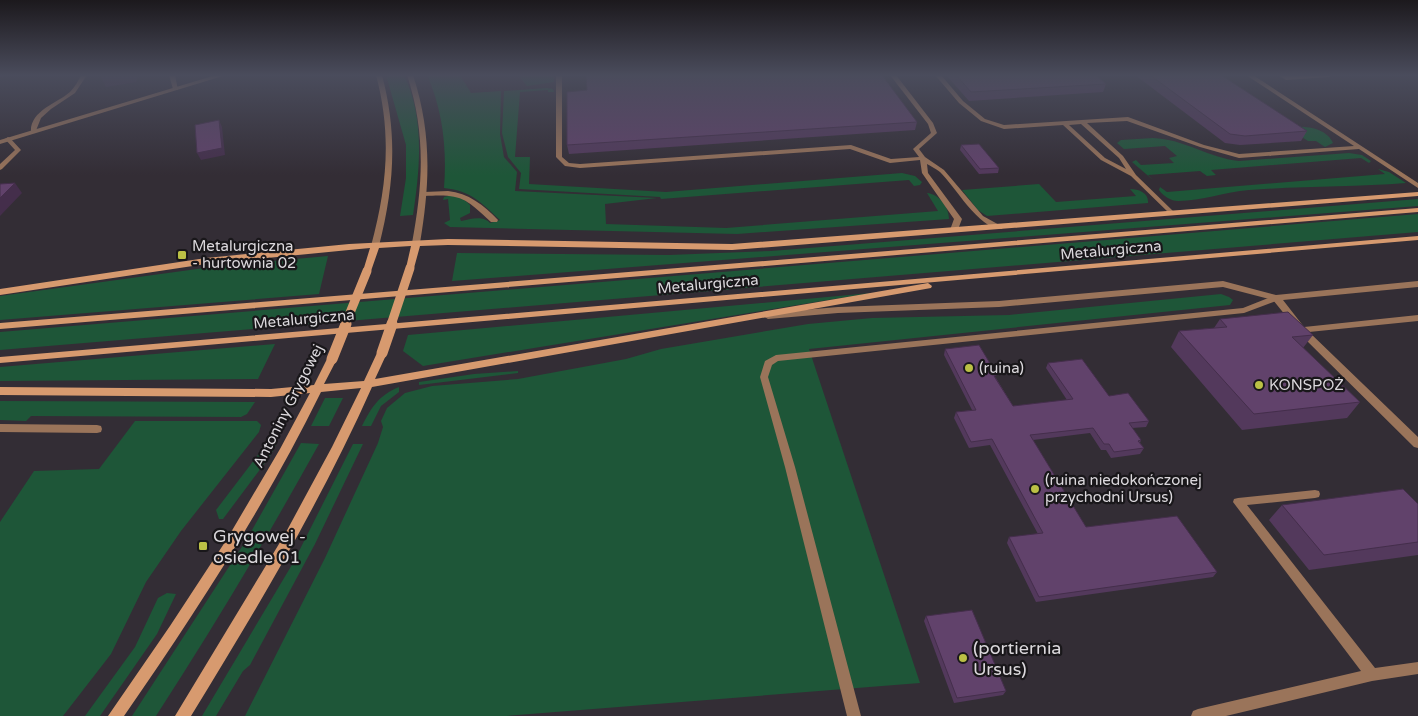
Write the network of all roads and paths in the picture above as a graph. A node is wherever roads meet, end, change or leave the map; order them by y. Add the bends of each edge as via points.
1 (48, 108) edge
2 (113, 108) edge
3 (387, 108) edge
4 (421, 108) edge
5 (559, 108) edge
6 (919, 108) edge
7 (969, 108) edge
8 (1301, 108) edge
9 (1082, 122) junction
10 (1064, 123) junction
11 (33, 132) junction
12 (8, 139) junction
13 (0, 142) edge
14 (1360, 147) junction
15 (923, 158) junction
16 (0, 168) edge
17 (1134, 176) junction
18 (1418, 186) edge
19 (424, 194) junction
20 (1418, 194) edge
21 (1418, 210) edge
22 (1172, 213) junction
23 (494, 220) dead end
24 (999, 227) junction
25 (954, 230) junction
26 (1418, 238) edge
27 (416, 243) junction
28 (375, 246) junction
29 (978, 276) junction
30 (1418, 284) edge
31 (0, 292) edge
32 (1276, 298) junction
33 (752, 317) junction
34 (1418, 318) edge
35 (0, 326) edge
36 (1302, 330) junction
37 (0, 360) edge
38 (369, 384) junction
39 (318, 388) junction
40 (0, 391) edge
41 (0, 428) edge
42 (97, 429) dead end
43 (1418, 444) edge
44 (1315, 494) dead end
45 (1418, 668) edge
46 (1372, 675) junction
47 (115, 716) edge
48 (182, 716) edge
49 (854, 716) edge
50 (1198, 716) edge

1 - 11 lane via 34,122
2 - 11 street
3 - 28 street, Antoniny Grygowej via 391,149 382,221
4 - 19 street via 424,130
5 - 15 lane via 559,157 568,164 580,166 851,147 890,161
6 - 15 lane via 934,133 916,149
7 - 10 lane via 983,120 1004,126
8 - 14 lane
9 - 10 lane
9 - 14 lane via 1128,119 1239,156
9 - 17 lane via 1121,157
10 - 17 lane via 1104,159
11 - 12 street
12 - 13 street
12 - 16 lane via 18,150
14 - 18 lane
15 - 24 lane via 942,171 980,217
15 - 25 lane via 925,173 958,219
17 - 22 lane
19 - 23 lane via 458,193
19 - 27 street
20 - 22 main road
21 - 35 main road, Metalurgiczna
22 - 24 main road
24 - 25 main road
25 - 27 main road via 732,247
26 - 29 main road, Metalurgiczna
27 - 28 main road
27 - 38 main road, bridge via 382,353
28 - 31 main road via 206,261
28 - 39 main road, Antoniny Grygowej, bridge
29 - 33 main road
29 - 37 main road, Metalurgiczna
30 - 32 street
32 - 33 street via 1223,284 999,304
32 - 36 street
32 - 49 lane via 1244,310 776,358 768,363 764,377
33 - 38 main road
34 - 36 street
36 - 43 street
38 - 39 main road
38 - 48 main road via 285,548
39 - 40 main road via 271,392
39 - 47 main road, Antoniny Grygowej via 267,482 213,571
41 - 42 street
44 - 46 lane via 1238,502
45 - 46 lane
46 - 50 lane

